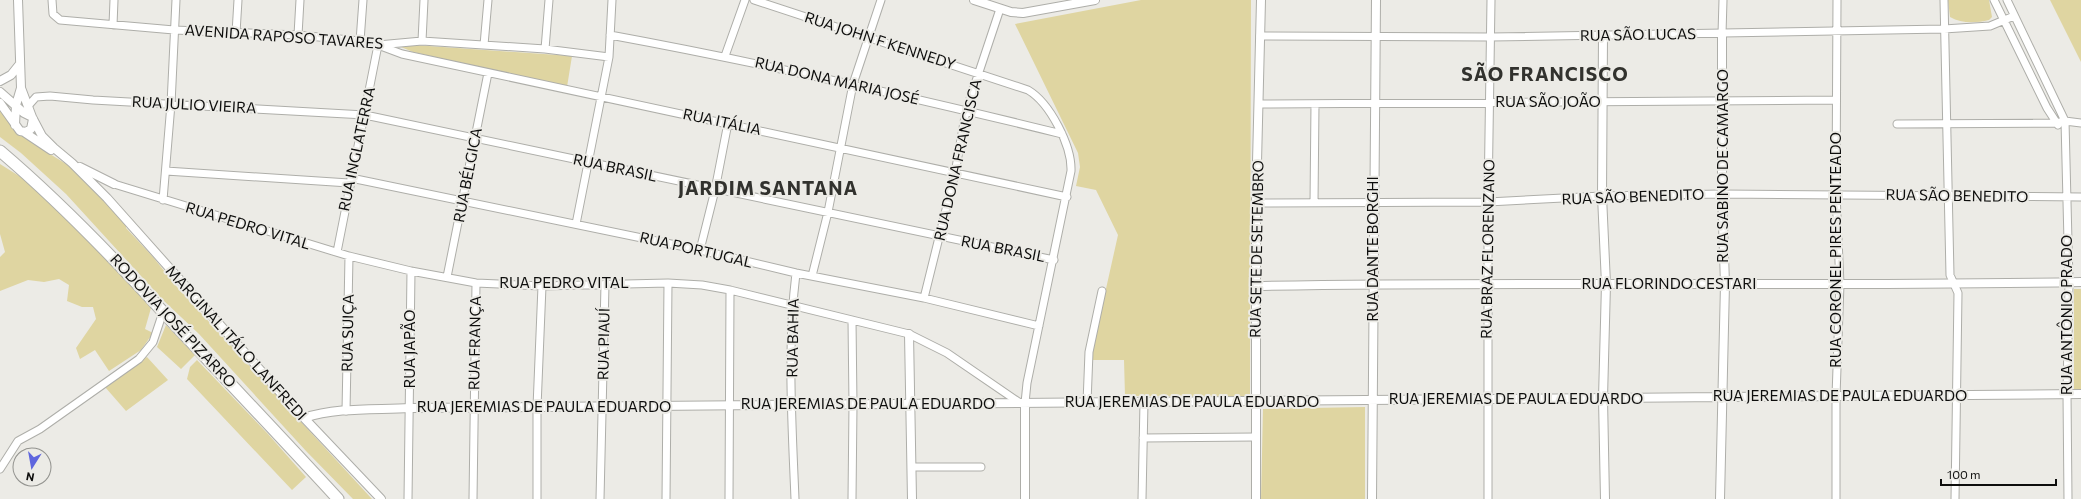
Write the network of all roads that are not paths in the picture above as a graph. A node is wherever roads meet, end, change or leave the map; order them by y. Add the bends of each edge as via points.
1 (18, 0) edge
2 (52, 0) edge
3 (114, 0) edge
4 (176, 0) edge
5 (238, 0) edge
6 (300, 0) edge
7 (363, 0) edge
8 (424, 0) edge
9 (488, 0) edge
10 (549, 0) edge
11 (612, 0) edge
12 (745, 0) edge
13 (754, 0) edge
14 (880, 0) edge
15 (974, 0) edge
16 (1004, 0) edge
17 (1095, 0) edge
18 (1261, 0) edge
19 (1376, 0) edge
20 (1491, 0) edge
21 (1723, 0) edge
22 (1837, 0) edge
23 (1944, 0) edge
24 (1994, 0) edge
25 (2006, 0) edge
26 (1000, 9) junction
27 (2014, 16) junction
28 (2004, 21) junction
29 (113, 25) junction
30 (1944, 29) junction
31 (174, 30) junction
32 (1836, 30) junction
33 (236, 33) junction
34 (1722, 34) junction
35 (298, 35) junction
36 (610, 35) junction
37 (1603, 35) junction
38 (1260, 36) junction
39 (867, 37) junction
40 (1375, 37) junction
41 (1491, 37) junction
42 (360, 41) junction
43 (422, 41) junction
44 (378, 45) junction
45 (484, 45) junction
46 (545, 49) junction
47 (725, 56) junction
48 (609, 57) junction
49 (19, 65) junction
50 (488, 73) junction
51 (978, 74) junction
52 (0, 81) edge
53 (854, 84) junction
54 (21, 88) junction
55 (0, 92) edge
56 (602, 96) junction
57 (1723, 100) junction
58 (1836, 100) junction
59 (1375, 102) junction
60 (1602, 102) junction
61 (0, 103) edge
62 (1490, 103) junction
63 (171, 104) junction
64 (1259, 104) junction
65 (1315, 104) junction
66 (16, 105) junction
67 (28, 106) junction
68 (966, 111) junction
69 (24, 113) junction
70 (365, 115) junction
71 (32, 118) junction
72 (2065, 121) junction
73 (15, 123) junction
74 (728, 123) junction
75 (2056, 123) junction
76 (2081, 123) edge
77 (1897, 124) dead end
78 (1947, 124) junction
79 (2064, 131) junction
80 (24, 132) junction
81 (1062, 134) junction
82 (476, 137) junction
83 (841, 148) junction
84 (0, 151) edge
85 (588, 162) junction
86 (72, 163) junction
87 (166, 171) junction
88 (955, 173) junction
89 (350, 181) junction
90 (114, 184) junction
91 (715, 190) junction
92 (1722, 194) junction
93 (1836, 194) junction
94 (1602, 196) junction
95 (1950, 196) junction
96 (2081, 197) edge
97 (107, 198) junction
98 (1067, 198) junction
99 (2068, 198) junction
100 (163, 200) junction
101 (463, 201) junction
102 (1488, 202) junction
103 (1256, 203) junction
104 (1314, 203) junction
105 (1374, 204) junction
106 (828, 212) junction
107 (576, 224) junction
108 (940, 237) junction
109 (700, 250) junction
110 (337, 252) junction
111 (349, 256) junction
112 (1054, 260) junction
113 (411, 271) junction
114 (796, 273) junction
115 (812, 276) junction
116 (447, 277) junction
117 (2068, 282) junction
118 (2081, 282) edge
119 (476, 283) junction
120 (668, 283) junction
121 (606, 284) junction
122 (1487, 284) junction
123 (1606, 284) junction
124 (1725, 284) junction
125 (1840, 284) junction
126 (1955, 284) junction
127 (1374, 285) junction
128 (542, 286) junction
129 (1256, 286) junction
130 (730, 290) junction
131 (1102, 291) dead end
132 (924, 298) junction
133 (793, 305) junction
134 (164, 312) junction
135 (852, 320) junction
136 (1039, 326) junction
137 (909, 334) junction
138 (2067, 394) junction
139 (2081, 394) edge
140 (1955, 395) junction
141 (1836, 396) junction
142 (1722, 397) junction
143 (1604, 398) junction
144 (1487, 399) junction
145 (1372, 400) junction
146 (1255, 401) junction
147 (1144, 402) junction
148 (1022, 403) junction
149 (1087, 403) junction
150 (910, 404) junction
151 (792, 405) junction
152 (853, 405) junction
153 (667, 406) junction
154 (730, 406) junction
155 (537, 407) junction
156 (603, 407) junction
157 (410, 408) junction
158 (473, 408) junction
159 (346, 411) junction
160 (304, 418) junction
161 (1255, 437) junction
162 (1143, 438) junction
163 (912, 467) junction
164 (981, 467) dead end
165 (0, 469) edge
166 (338, 499) edge
167 (381, 499) edge
168 (408, 499) edge
169 (473, 499) edge
170 (537, 499) edge
171 (600, 499) edge
172 (666, 499) edge
173 (729, 499) edge
174 (795, 499) edge
175 (852, 499) edge
176 (912, 499) edge
177 (1025, 499) edge
178 (1142, 499) edge
179 (1256, 499) edge
180 (1372, 499) edge
181 (1488, 499) edge
182 (1605, 499) edge
183 (1720, 499) edge
184 (1836, 499) edge
185 (1955, 499) edge
186 (2068, 499) edge

1 - 49 street
2 - 29 street, AVENIDA RAPOSO TAVARES via 51,9 60,20
3 - 29 street
4 - 31 street
5 - 33 street
6 - 35 street
7 - 42 street
8 - 43 street
9 - 45 street
10 - 46 street
11 - 36 street
12 - 47 street
13 - 39 street, RUA JOHN F KENNEDY
14 - 39 street
15 - 26 street
16 - 26 street, RUA DONA FRANCISCA
17 - 26 street via 1023,13
18 - 38 street, RUA SETE DE SETEMBRO
19 - 40 street, RUA DANTE BORGHI
20 - 41 street, RUA BRAZ FLORENZANO
21 - 34 street, RUA SABINO DE CAMARGO
22 - 32 street, RUA CORONEL PIRES PENTEADO
23 - 30 street
24 - 28 street
25 - 27 street
26 - 51 street, RUA DONA FRANCISCA
27 - 28 street, RUA SÃO LUCAS
27 - 72 street
28 - 30 street, RUA SÃO LUCAS via 1990,26
28 - 75 street
29 - 31 street, AVENIDA RAPOSO TAVARES
30 - 32 street, RUA SÃO LUCAS
30 - 78 street
31 - 33 street, AVENIDA RAPOSO TAVARES
31 - 63 street
32 - 34 street, RUA SÃO LUCAS
32 - 58 street, RUA CORONEL PIRES PENTEADO
33 - 35 street, AVENIDA RAPOSO TAVARES
34 - 37 street, RUA SÃO LUCAS
34 - 57 street, RUA SABINO DE CAMARGO
35 - 42 street, AVENIDA RAPOSO TAVARES
36 - 47 street, RUA DONA MARIA JOSÉ
36 - 48 street
37 - 41 street, RUA SÃO LUCAS
37 - 60 street
38 - 40 street, RUA SÃO LUCAS
38 - 64 street, RUA SETE DE SETEMBRO
39 - 51 street, RUA JOHN F KENNEDY
39 - 53 street
40 - 41 street, RUA SÃO LUCAS
40 - 59 street, RUA DANTE BORGHI
41 - 62 street, RUA BRAZ FLORENZANO
42 - 44 street, AVENIDA RAPOSO TAVARES
43 - 44 street, AVENIDA RAPOSO TAVARES
43 - 45 street, AVENIDA RAPOSO TAVARES
44 - 50 street, RUA ITÁLIA via 402,54
44 - 70 street, RUA INGLATERRA
45 - 46 street, AVENIDA RAPOSO TAVARES
46 - 48 street, AVENIDA RAPOSO TAVARES
47 - 53 street, RUA DONA MARIA JOSÉ
48 - 56 street
49 - 52 street via 11,75
49 - 54 street
50 - 56 street, RUA ITÁLIA
50 - 82 street, RUA BÉLGICA
51 - 68 street, RUA DONA FRANCISCA
51 - 81 street, RUA JOHN F KENNEDY via 1028,90 1040,99
53 - 68 street, RUA DONA MARIA JOSÉ
53 - 83 street
54 - 66 street
54 - 67 street
55 - 66 street
56 - 74 street, RUA ITÁLIA
56 - 85 street
57 - 58 street, RUA SÃO JOÃO
57 - 60 street, RUA SÃO JOÃO
57 - 92 street, RUA SABINO DE CAMARGO
58 - 93 street, RUA CORONEL PIRES PENTEADO
59 - 62 street, RUA SÃO JOÃO
59 - 65 street, RUA SÃO JOÃO
59 - 105 street, RUA DANTE BORGHI
60 - 62 street, RUA SÃO JOÃO
60 - 94 street
61 - 73 street
62 - 102 street, RUA BRAZ FLORENZANO
63 - 67 street, RUA JULIO VIEIRA via 50,96 36,97
63 - 70 street, RUA JULIO VIEIRA
63 - 87 street
64 - 65 street, RUA SÃO JOÃO
64 - 103 street, RUA SETE DE SETEMBRO
65 - 104 street
66 - 69 street
66 - 73 street
67 - 71 street
68 - 81 street, RUA DONA MARIA JOSÉ
68 - 88 street, RUA DONA FRANCISCA
69 - 71 street
69 - 73 street via 17,116
70 - 82 street, RUA BRASIL
70 - 89 street, RUA INGLATERRA
71 - 80 street via 32,128
71 - 86 street via 47,142
72 - 75 street
72 - 76 street
72 - 79 street, RUA ANTÔNIO PRADO
73 - 80 street
74 - 83 street, RUA ITÁLIA
74 - 91 street
75 - 78 street
75 - 79 street
77 - 78 street
78 - 95 street
79 - 99 street, RUA ANTÔNIO PRADO
80 - 86 street
81 - 98 street via 1072,162
82 - 85 street, RUA BRASIL
82 - 101 street, RUA BÉLGICA
83 - 88 street, RUA ITÁLIA
83 - 106 street
84 - 134 main road, RODOVIA JOSÉ PIZARRO via 73,216
85 - 91 street, RUA BRASIL
85 - 107 street
86 - 90 street, RUA PEDRO VITAL
86 - 97 street, MARGINAL ITÁLO LANFREDI
87 - 89 street, RUA PORTUGAL
87 - 100 street
88 - 98 street, RUA ITÁLIA
88 - 108 street, RUA DONA FRANCISCA
89 - 101 street, RUA PORTUGAL
89 - 110 street, RUA INGLATERRA
90 - 97 street via 106,190
90 - 100 street, RUA PEDRO VITAL
91 - 106 street, RUA BRASIL
91 - 109 street
92 - 93 street, RUA SÃO BENEDITO
92 - 94 street, RUA SÃO BENEDITO
92 - 124 street, RUA SABINO DE CAMARGO
93 - 95 street, RUA SÃO BENEDITO
93 - 125 street, RUA CORONEL PIRES PENTEADO
94 - 102 street, RUA SÃO BENEDITO
94 - 123 street
95 - 99 street, RUA SÃO BENEDITO
95 - 126 street via 1950,275
96 - 99 street, RUA SÃO BENEDITO
97 - 160 street, MARGINAL ITÁLO LANFREDI
98 - 112 street
99 - 117 street, RUA ANTÔNIO PRADO
100 - 110 street, RUA PEDRO VITAL
101 - 107 street, RUA PORTUGAL
101 - 116 street, RUA BÉLGICA
102 - 105 street, RUA SÃO BENEDITO
102 - 122 street, RUA BRAZ FLORENZANO
103 - 104 street, RUA SÃO BENEDITO
103 - 129 street, RUA SETE DE SETEMBRO
104 - 105 street, RUA SÃO BENEDITO
105 - 127 street, RUA DANTE BORGHI
106 - 108 street, RUA BRASIL
106 - 115 street
107 - 109 street, RUA PORTUGAL
108 - 112 street, RUA BRASIL
108 - 132 street, RUA DONA FRANCISCA
109 - 114 street, RUA PORTUGAL
110 - 111 street, RUA PEDRO VITAL
111 - 113 street, RUA PEDRO VITAL
111 - 159 street, RUA SUIÇA
112 - 136 street
113 - 116 street, RUA PEDRO VITAL
113 - 157 street, RUA JAPÃO
114 - 115 street, RUA PORTUGAL
114 - 133 street, RUA BAHIA
115 - 132 street, RUA PORTUGAL
116 - 119 street, RUA PEDRO VITAL
117 - 118 street, RUA FLORINDO CESTARI
117 - 126 street, RUA FLORINDO CESTARI
117 - 138 street, RUA ANTÔNIO PRADO
119 - 128 street, RUA PEDRO VITAL
119 - 158 street, RUA FRANÇA
120 - 121 street, RUA PEDRO VITAL
120 - 130 street, RUA PEDRO VITAL
120 - 153 street
121 - 128 street, RUA PEDRO VITAL
121 - 156 street, RUA PIAUÍ
122 - 123 street, RUA FLORINDO CESTARI
122 - 127 street, RUA FLORINDO CESTARI
122 - 144 street, RUA BRAZ FLORENZANO
123 - 124 street, RUA FLORINDO CESTARI
123 - 143 street
124 - 125 street, RUA FLORINDO CESTARI
124 - 142 street, RUA SABINO DE CAMARGO
125 - 126 street, RUA FLORINDO CESTARI
125 - 141 street, RUA CORONEL PIRES PENTEADO
126 - 140 street via 1958,292
127 - 129 street, RUA FLORINDO CESTARI
127 - 145 street, RUA DANTE BORGHI
128 - 155 street
129 - 146 street, RUA SETE DE SETEMBRO
130 - 133 street, RUA PEDRO VITAL
130 - 154 street
131 - 149 street via 1089,352
132 - 136 street, RUA PORTUGAL
133 - 135 street, RUA PEDRO VITAL
133 - 151 street, RUA BAHIA
134 - 165 street via 153,342 139,359 40,429 18,441
134 - 166 main road, RODOVIA JOSÉ PIZARRO
135 - 137 street, RUA PEDRO VITAL
135 - 152 street
136 - 148 street
137 - 148 street, RUA PEDRO VITAL via 946,353
137 - 150 street
138 - 139 street, RUA JEREMIAS DE PAULA EDUARDO
138 - 140 street, RUA JEREMIAS DE PAULA EDUARDO
138 - 186 street, RUA ANTÔNIO PRADO
140 - 141 street, RUA JEREMIAS DE PAULA EDUARDO
140 - 185 street
141 - 142 street, RUA JEREMIAS DE PAULA EDUARDO
141 - 184 street, RUA CORONEL PIRES PENTEADO
142 - 143 street, RUA JEREMIAS DE PAULA EDUARDO
142 - 183 street, RUA SABINO DE CAMARGO
143 - 144 street, RUA JEREMIAS DE PAULA EDUARDO
143 - 182 street
144 - 145 street, RUA JEREMIAS DE PAULA EDUARDO
144 - 181 street, RUA BRAZ FLORENZANO
145 - 146 street, RUA JEREMIAS DE PAULA EDUARDO
145 - 180 street, RUA DANTE BORGHI
146 - 147 street, RUA JEREMIAS DE PAULA EDUARDO
146 - 161 street, RUA SETE DE SETEMBRO
147 - 149 street, RUA JEREMIAS DE PAULA EDUARDO
147 - 162 street
148 - 149 street, RUA JEREMIAS DE PAULA EDUARDO
148 - 150 street, RUA JEREMIAS DE PAULA EDUARDO
148 - 177 street
150 - 152 street, RUA JEREMIAS DE PAULA EDUARDO
150 - 163 street
151 - 152 street, RUA JEREMIAS DE PAULA EDUARDO
151 - 154 street, RUA JEREMIAS DE PAULA EDUARDO
151 - 174 street, RUA BAHIA
152 - 175 street
153 - 154 street, RUA JEREMIAS DE PAULA EDUARDO
153 - 156 street, RUA JEREMIAS DE PAULA EDUARDO
153 - 172 street
154 - 173 street
155 - 156 street, RUA JEREMIAS DE PAULA EDUARDO
155 - 158 street, RUA JEREMIAS DE PAULA EDUARDO
155 - 170 street
156 - 171 street, RUA PIAUÍ
157 - 158 street, RUA JEREMIAS DE PAULA EDUARDO
157 - 159 street, RUA JEREMIAS DE PAULA EDUARDO
157 - 168 street, RUA JAPÃO
158 - 169 street, RUA FRANÇA
159 - 160 street, RUA JEREMIAS DE PAULA EDUARDO
160 - 167 street, MARGINAL ITÁLO LANFREDI
161 - 162 street
161 - 179 street, RUA SETE DE SETEMBRO
162 - 178 street
163 - 164 street
163 - 176 street

